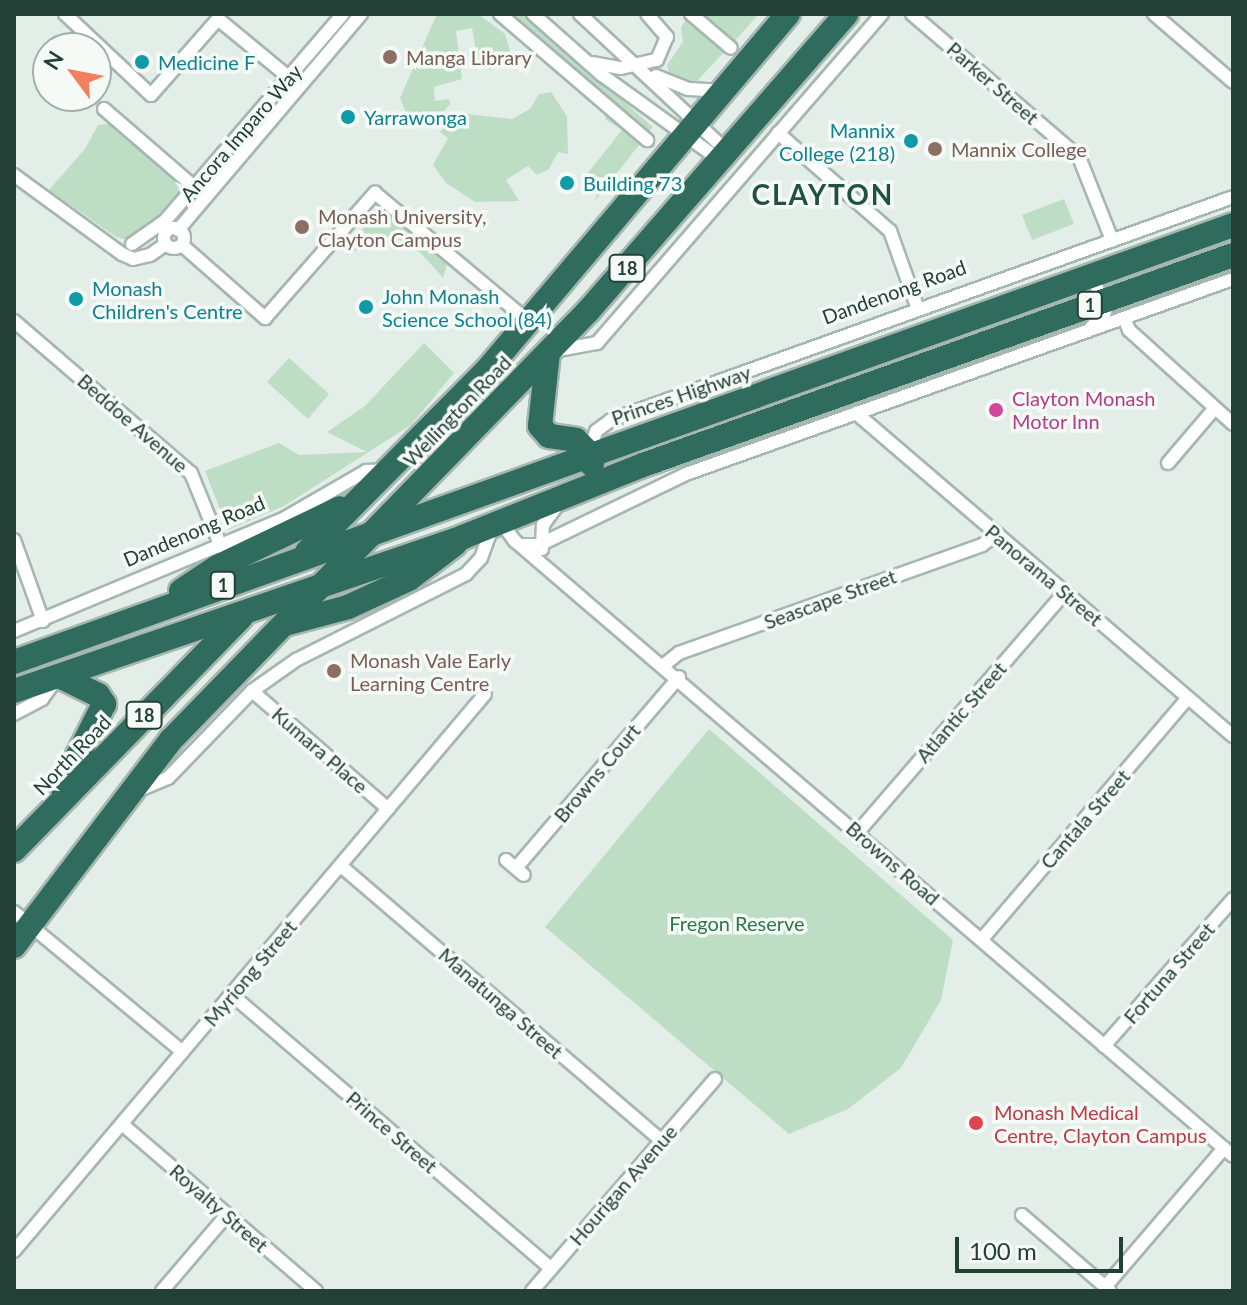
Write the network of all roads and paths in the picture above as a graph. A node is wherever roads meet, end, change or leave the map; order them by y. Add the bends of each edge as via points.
1 (65, 14) edge
2 (343, 14) edge
3 (361, 14) edge
4 (500, 14) edge
5 (533, 14) edge
6 (580, 14) edge
7 (647, 14) edge
8 (691, 14) edge
9 (788, 14) edge
10 (846, 14) edge
11 (882, 14) edge
12 (912, 14) edge
13 (1154, 14) edge
14 (731, 48) dead end
15 (589, 62) junction
16 (644, 69) junction
17 (294, 81) junction
18 (1233, 82) edge
19 (722, 91) junction
20 (108, 112) edge
21 (690, 127) junction
22 (778, 133) junction
23 (647, 140) dead end
24 (724, 156) junction
25 (14, 175) edge
26 (194, 186) junction
27 (205, 196) junction
28 (1233, 197) edge
29 (1233, 225) edge
30 (178, 230) junction
31 (1112, 240) junction
32 (132, 244) dead end
33 (166, 244) junction
34 (182, 245) junction
35 (1224, 258) edge
36 (1093, 275) junction
37 (1233, 279) edge
38 (1196, 293) junction
39 (1103, 300) junction
40 (918, 309) junction
41 (1125, 320) junction
42 (14, 321) edge
43 (528, 321) junction
44 (1084, 334) junction
45 (549, 352) junction
46 (1215, 408) junction
47 (856, 413) junction
48 (768, 420) junction
49 (1233, 424) edge
50 (803, 432) junction
51 (589, 453) junction
52 (1168, 463) dead end
53 (389, 470) junction
54 (598, 482) junction
55 (368, 490) junction
56 (565, 496) junction
57 (497, 524) junction
58 (373, 532) junction
59 (997, 534) junction
60 (463, 537) junction
61 (14, 540) edge
62 (520, 544) junction
63 (541, 544) junction
64 (221, 547) junction
65 (301, 557) junction
66 (554, 570) junction
67 (321, 586) junction
68 (1065, 592) junction
69 (244, 613) junction
70 (146, 614) junction
71 (43, 621) junction
72 (283, 625) junction
73 (14, 631) edge
74 (14, 662) edge
75 (664, 665) junction
76 (679, 677) junction
77 (59, 678) junction
78 (14, 691) edge
79 (252, 691) junction
80 (485, 694) dead end
81 (1188, 698) junction
82 (14, 714) edge
83 (1233, 736) edge
84 (129, 793) junction
85 (388, 809) junction
86 (46, 817) junction
87 (858, 832) junction
88 (14, 850) edge
89 (341, 866) junction
90 (515, 868) dead end
91 (1233, 899) edge
92 (23, 919) edge
93 (982, 939) junction
94 (14, 946) edge
95 (232, 995) junction
96 (1104, 1046) junction
97 (181, 1055) junction
98 (715, 1079) dead end
99 (122, 1124) junction
100 (662, 1141) junction
101 (1230, 1151) edge
102 (227, 1215) junction
103 (1022, 1215) dead end
104 (14, 1251) edge
105 (551, 1268) junction
106 (1108, 1289) edge
107 (162, 1291) edge
108 (316, 1291) edge
109 (532, 1291) edge

1 - 17 street via 151,95 218,19
2 - 17 street, Ancora Imparo Way
3 - 17 street, Ancora Imparo Way
4 - 23 street
5 - 15 street
6 - 16 street
7 - 16 street via 663,28 666,46
8 - 14 street
9 - 19 highway, Wellington Road / 18
10 - 24 highway, Wellington Road / 18
11 - 22 street
12 - 31 street, Parker Street via 1079,157
13 - 18 street
15 - 16 street
15 - 21 street
16 - 19 street via 689,89
16 - 21 street
17 - 26 street, Ancora Imparo Way
17 - 27 street, Ancora Imparo Way
19 - 21 highway, Wellington Road / 18
20 - 26 street
21 - 24 street
21 - 43 highway, Wellington Road / 18
22 - 40 street via 890,231
22 - 45 street via 597,343
24 - 45 highway, Wellington Road / 18
25 - 33 street via 133,259
26 - 27 street
26 - 32 street, Ancora Imparo Way via 164,222
27 - 30 street, Ancora Imparo Way
28 - 31 street, Dandenong Road
29 - 36 highway, Princes Highway / 1
30 - 33 street, Ancora Imparo Way via 166,233
30 - 34 street
31 - 40 street, Dandenong Road
33 - 34 street
34 - 43 street via 265,318 375,193
35 - 38 street
35 - 39 highway, 1
36 - 39 street
36 - 51 highway, Princes Highway / 1
37 - 38 street
38 - 41 street
39 - 44 street via 1104,314
39 - 48 highway, 1
40 - 51 street, Dandenong Road via 608,422 594,434
41 - 44 street
41 - 46 street via 1129,330
42 - 64 street, Beddoe Avenue via 191,473
43 - 53 highway, Wellington Road / 18
44 - 47 street
45 - 51 highway via 540,426 549,436 576,440
45 - 58 highway, Wellington Road / 18
46 - 49 street
46 - 52 street
47 - 50 street
47 - 59 street, Panorama Street
48 - 50 street
48 - 54 highway, 1
50 - 63 street via 662,484
51 - 54 highway
51 - 58 highway, Princes Highway / 1
53 - 55 highway, Wellington Road / 18
53 - 64 street, Dandenong Road via 361,473 312,504
54 - 56 highway, 1
55 - 65 highway, Wellington Road / 18
55 - 70 highway via 217,567
56 - 57 highway, 1
56 - 63 street via 544,523
57 - 60 highway, 1
57 - 62 street, Browns Road
57 - 79 street via 481,558 466,574 332,639
58 - 65 highway, Princes Highway / 1
58 - 67 highway, Wellington Road / 18
59 - 68 street, Panorama Street
59 - 75 street, Seascape Street via 982,545 679,653
60 - 67 highway, 1
60 - 72 highway via 409,579 348,607
61 - 71 street
62 - 63 street
62 - 66 street, Browns Road
63 - 66 street, Browns Road
64 - 71 street, Dandenong Road
65 - 69 highway, North Road / 18
65 - 70 highway, Princes Highway / 1
66 - 75 street, Browns Road
67 - 69 highway, 1
67 - 72 highway, 18
68 - 81 street, Panorama Street
68 - 87 street, Atlantic Street
69 - 77 highway, 1
69 - 86 highway, North Road / 18
70 - 74 highway, 1
71 - 73 street, Dandenong Road
72 - 84 highway, 18 via 190,720
75 - 76 street, Browns Road
76 - 87 street, Browns Road
76 - 90 street, Browns Court
77 - 78 highway, 1
77 - 82 street via 42,699
77 - 86 highway via 98,695 104,704
79 - 84 street via 168,778
79 - 85 street, Kumara Place
80 - 85 street, Myriong Street
81 - 83 street, Panorama Street
81 - 93 street, Cantala Street
84 - 92 highway, 18
85 - 89 street, Myriong Street
86 - 88 highway, North Road / 18
87 - 93 street, Browns Road
89 - 95 street, Myriong Street
89 - 100 street, Manatunga Street
91 - 96 street, Fortuna Street
92 - 94 highway, 18
92 - 97 street
93 - 96 street, Browns Road
95 - 97 street, Myriong Street
95 - 105 street, Prince Street
96 - 101 street, Browns Road
97 - 99 street, Myriong Street
98 - 100 street, Hourigan Avenue
99 - 102 street, Royalty Street
99 - 104 street, Myriong Street
100 - 105 street, Hourigan Avenue
101 - 106 street
102 - 107 street
102 - 108 street, Royalty Street
103 - 106 street
105 - 109 street, Hourigan Avenue

